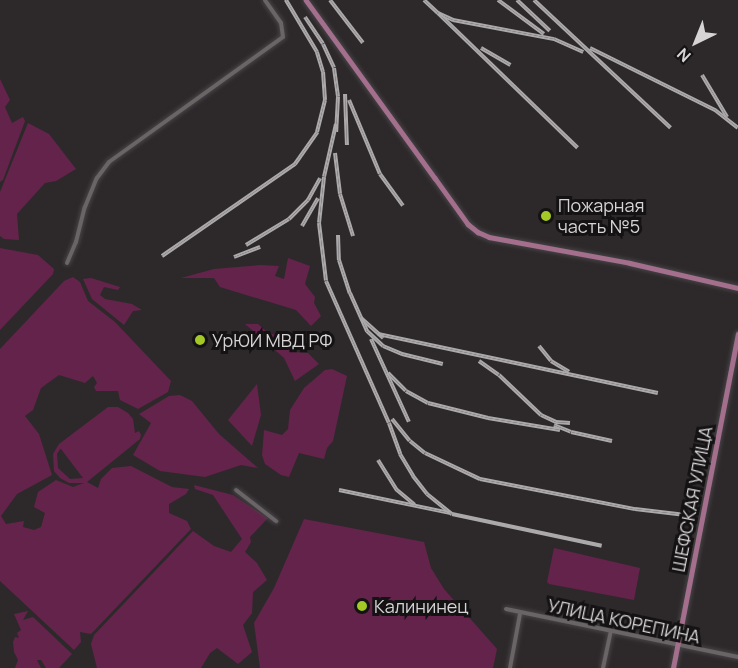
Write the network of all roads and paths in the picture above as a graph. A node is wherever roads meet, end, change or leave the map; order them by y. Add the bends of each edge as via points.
1 (266, 0) edge
2 (306, 0) edge
3 (67, 263) dead end
4 (738, 288) edge
5 (738, 334) edge
6 (236, 490) dead end
7 (276, 521) dead end
8 (506, 609) dead end
9 (520, 614) junction
10 (611, 631) junction
11 (677, 646) junction
12 (738, 657) edge
13 (510, 668) edge
14 (603, 668) edge
15 (673, 668) edge

1 - 3 street via 281,23 283,37 109,162 97,178
2 - 4 main road via 468,224 478,232
5 - 11 main road, ШЕФСКАЯ УЛИЦА
6 - 7 street
8 - 9 street, УЛИЦА КОРЕПИНА
9 - 10 street, УЛИЦА КОРЕПИНА
9 - 13 street
10 - 11 street, УЛИЦА КОРЕПИНА
10 - 14 street
11 - 12 street, УЛИЦА КОРЕПИНА
11 - 15 main road, ШЕФСКАЯ УЛИЦА

